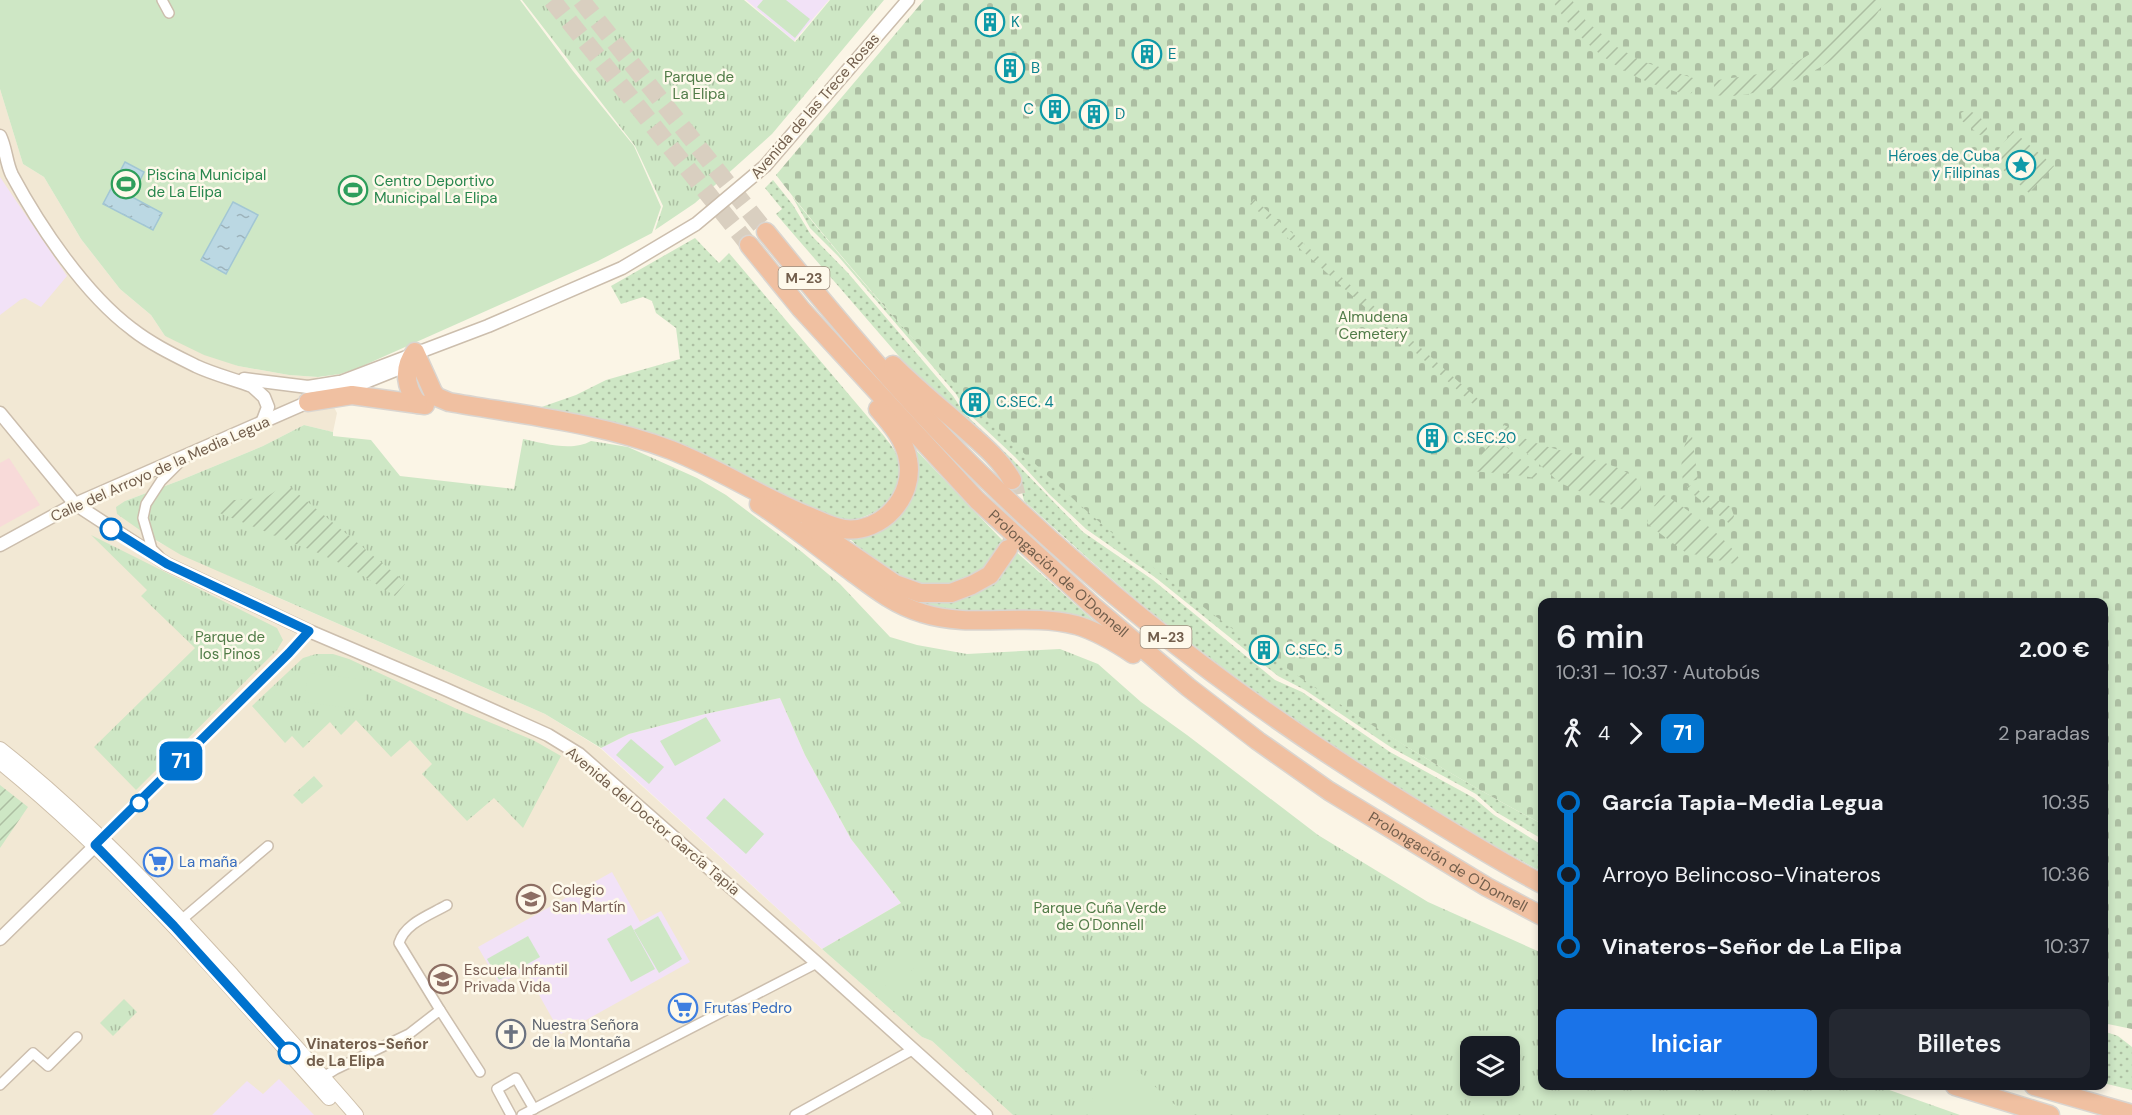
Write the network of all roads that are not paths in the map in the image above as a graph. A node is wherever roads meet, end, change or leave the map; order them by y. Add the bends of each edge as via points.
1 (162, 0) edge
2 (906, 2) edge
3 (169, 14) dead end
4 (0, 136) edge
5 (722, 202) joint
6 (766, 232) tunnel mouth
7 (749, 245) tunnel mouth
8 (801, 309) junction
9 (843, 324) junction
10 (414, 359) junction
11 (227, 376) junction
12 (344, 381) junction
13 (275, 383) junction
14 (264, 397) junction
15 (315, 399) junction
16 (418, 404) junction
17 (0, 413) edge
18 (541, 418) junction
19 (261, 423) junction
20 (191, 453) junction
21 (706, 466) junction
22 (1012, 480) tunnel mouth
23 (774, 501) junction
24 (75, 504) junction
25 (0, 545) edge
26 (1008, 549) tunnel mouth
27 (167, 564) junction
28 (309, 631) junction
29 (1188, 687) junction
30 (0, 749) edge
31 (0, 762) edge
32 (99, 842) junction
33 (268, 846) dead end
34 (1538, 882) edge
35 (447, 905) dead end
36 (1538, 914) edge
37 (178, 923) junction
38 (0, 939) edge
39 (817, 963) junction
40 (440, 1010) junction
41 (77, 1037) dead end
42 (914, 1049) junction
43 (480, 1072) dead end
44 (319, 1080) junction
45 (0, 1085) edge
46 (1968, 1090) edge
47 (2048, 1090) edge
48 (2087, 1090) edge
49 (2132, 1101) edge
50 (534, 1109) junction
51 (2132, 1114) edge
52 (344, 1115) edge
53 (356, 1115) edge
54 (511, 1115) edge
55 (522, 1115) edge
56 (795, 1115) edge
57 (986, 1115) edge
58 (2050, 1115) edge

1 - 3 street
2 - 5 street, Avenida de las Trece Rosas via 765,166
4 - 11 street via 11,172 42,225 102,303 133,330 171,353
5 - 10 street, Calle del Arroyo de la Media Legua via 674,238 622,268
6 - 9 highway, Prolongación de O'Donnell / M-23
7 - 8 highway, Prolongación de O'Donnell / M-23
8 - 23 highway via 820,343 894,428 909,461 908,481 891,513 860,529 834,527
8 - 29 highway, Prolongación de O'Donnell / M-23 via 977,500
9 - 22 highway via 866,339 992,453
9 - 34 highway, Prolongación de O'Donnell / M-23 via 904,395 988,481 1102,585 1173,642 1357,774
10 - 12 street, Calle del Arroyo de la Media Legua
10 - 15 street, Calle del Arroyo de la Media Legua via 350,390
10 - 16 highway via 409,390
10 - 18 highway via 437,397
11 - 13 street
11 - 14 street via 252,386
12 - 13 street via 308,387
12 - 15 street, Calle del Arroyo de la Media Legua
13 - 14 street
14 - 19 street via 268,407
15 - 16 highway via 352,395
15 - 19 street, Calle del Arroyo de la Media Legua
16 - 18 highway
17 - 24 street, Avenida del Doctor García Tapia
18 - 21 highway via 625,435
19 - 20 street, Calle del Arroyo de la Media Legua
20 - 24 street, Calle del Arroyo de la Media Legua
20 - 27 street, Avenida del Doctor García Tapia via 161,481 146,504 143,518 152,549
21 - 23 highway
21 - 29 highway via 906,608 955,620 1043,620 1075,625 1111,639
23 - 26 highway via 895,584 920,593 951,593 972,585 990,575
24 - 25 street, Calle del Arroyo de la Media Legua
24 - 27 street, Avenida del Doctor García Tapia
27 - 28 street, Avenida del Doctor García Tapia
28 - 32 street
28 - 39 street, Avenida del Doctor García Tapia via 549,735 579,754
29 - 36 highway, Prolongación de O'Donnell / M-23 via 1329,791
30 - 32 main road via 32,774
31 - 32 main road
32 - 37 main road
32 - 38 street
33 - 37 street
35 - 40 street via 408,927 399,943
37 - 44 main road
39 - 42 street, Avenida del Doctor García Tapia
39 - 50 street
40 - 43 street
40 - 44 street via 409,1034
41 - 45 street via 48,1066 33,1053
42 - 56 street
42 - 57 street, Avenida del Doctor García Tapia
44 - 52 main road
44 - 53 main road
46 - 58 highway
47 - 51 highway
48 - 49 highway
50 - 54 street via 516,1078 496,1089
50 - 55 street

